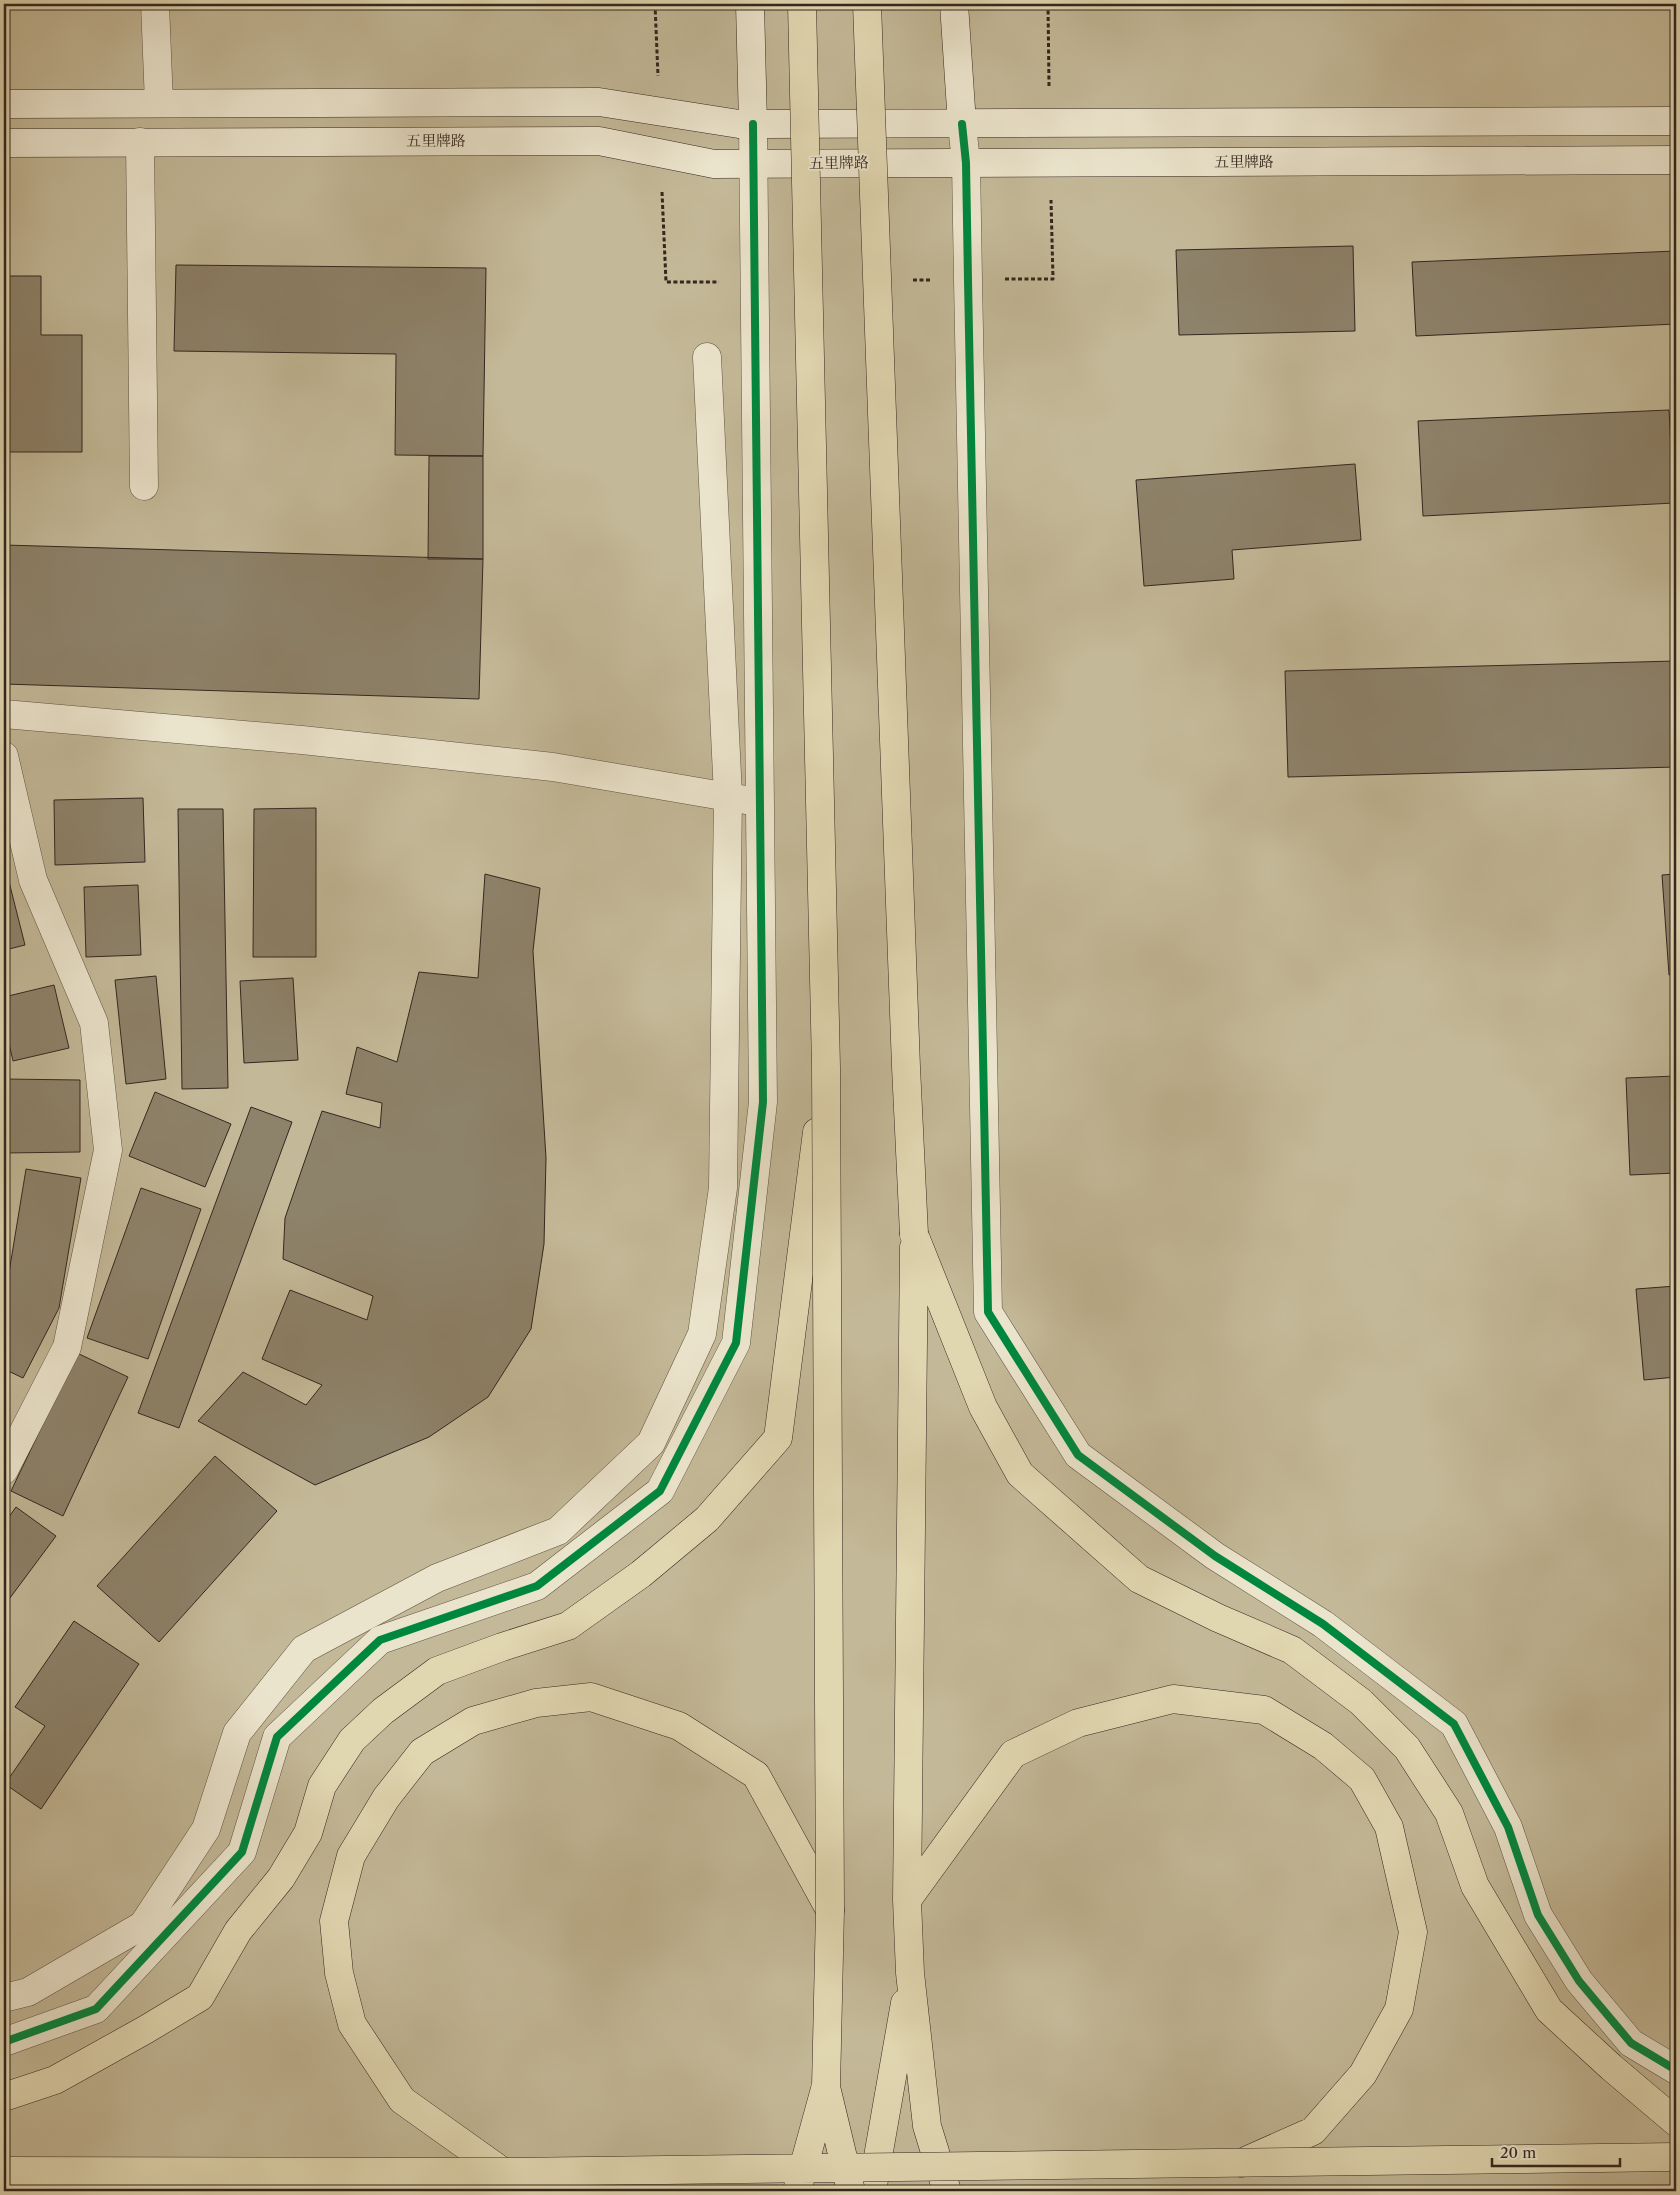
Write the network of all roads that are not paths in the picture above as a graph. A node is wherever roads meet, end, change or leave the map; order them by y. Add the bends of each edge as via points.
1 (155, 4) edge
2 (750, 4) edge
3 (802, 4) edge
4 (867, 4) edge
5 (954, 4) edge
6 (160, 103) junction
7 (4, 104) edge
8 (1676, 121) edge
9 (746, 124) junction
10 (962, 124) junction
11 (4, 142) edge
12 (140, 142) junction
13 (1676, 160) edge
14 (966, 163) junction
15 (752, 164) junction
16 (707, 357) dead end
17 (144, 486) dead end
18 (4, 714) edge
19 (4, 756) edge
20 (728, 796) junction
21 (760, 802) junction
22 (826, 1066) junction
23 (914, 1234) junction
24 (4, 1470) edge
25 (907, 1900) junction
26 (830, 1910) junction
27 (910, 1973) junction
28 (4, 1998) edge
29 (4, 2042) edge
30 (1676, 2070) edge
31 (826, 2087) junction
32 (4, 2097) edge
33 (1676, 2122) edge
34 (1676, 2158) edge
35 (1241, 2162) junction
36 (4, 2171) edge
37 (503, 2172) junction
38 (797, 2191) edge
39 (851, 2191) edge
40 (872, 2191) edge
41 (947, 2191) edge

1 - 6 street
2 - 9 street
3 - 22 main road, bridge
4 - 23 main road, bridge
5 - 10 street
6 - 7 street
6 - 9 street via 599,102
8 - 10 street
9 - 10 street
9 - 15 street
10 - 14 street
11 - 12 street, 五里牌路
12 - 15 street, 五里牌路 via 599,141 714,164
12 - 17 street
13 - 14 street, 五里牌路
14 - 15 street, 五里牌路
14 - 30 street via 988,1312 1078,1455 1215,1556 1323,1624 1454,1724 1508,1827 1538,1914 1579,1981 1631,2043
15 - 21 street
16 - 20 street
18 - 20 street via 302,740 553,767
19 - 24 street via 33,880 94,1023 108,1150 67,1347
20 - 21 street
20 - 28 street via 723,1188 702,1334 651,1443 558,1531 437,1578 304,1649 237,1733 206,1829 143,1925 28,1992
21 - 29 street via 763,1102 736,1343 660,1492 537,1586 380,1640 277,1737 242,1852 96,2009
22 - 26 main road, bridge
22 - 32 main road, bridge via 778,1438 707,1520 568,1626 437,1671 383,1711 352,1740 322,1786 308,1833 281,1878 238,1931 200,1997 55,2080
23 - 25 main road
23 - 33 main road via 983,1407 1020,1474 1139,1580 1292,1650 1361,1702 1407,1748 1449,1813 1475,1886 1550,2010
25 - 27 main road
25 - 35 main road via 1013,1754 1078,1723 1173,1699 1264,1710 1323,1746 1362,1779 1389,1827 1413,1932 1399,2009 1363,2074 1314,2131
26 - 31 main road, bridge
26 - 37 main road, bridge via 756,1775 679,1726 591,1697 536,1703 473,1720 422,1752 386,1798 351,1856 334,1920 339,1973 352,2024 402,2100
27 - 40 main road
27 - 41 main road via 927,2126
31 - 38 main road, bridge
31 - 39 main road, bridge
34 - 35 main road, bridge
35 - 37 main road, bridge
36 - 37 main road, bridge

